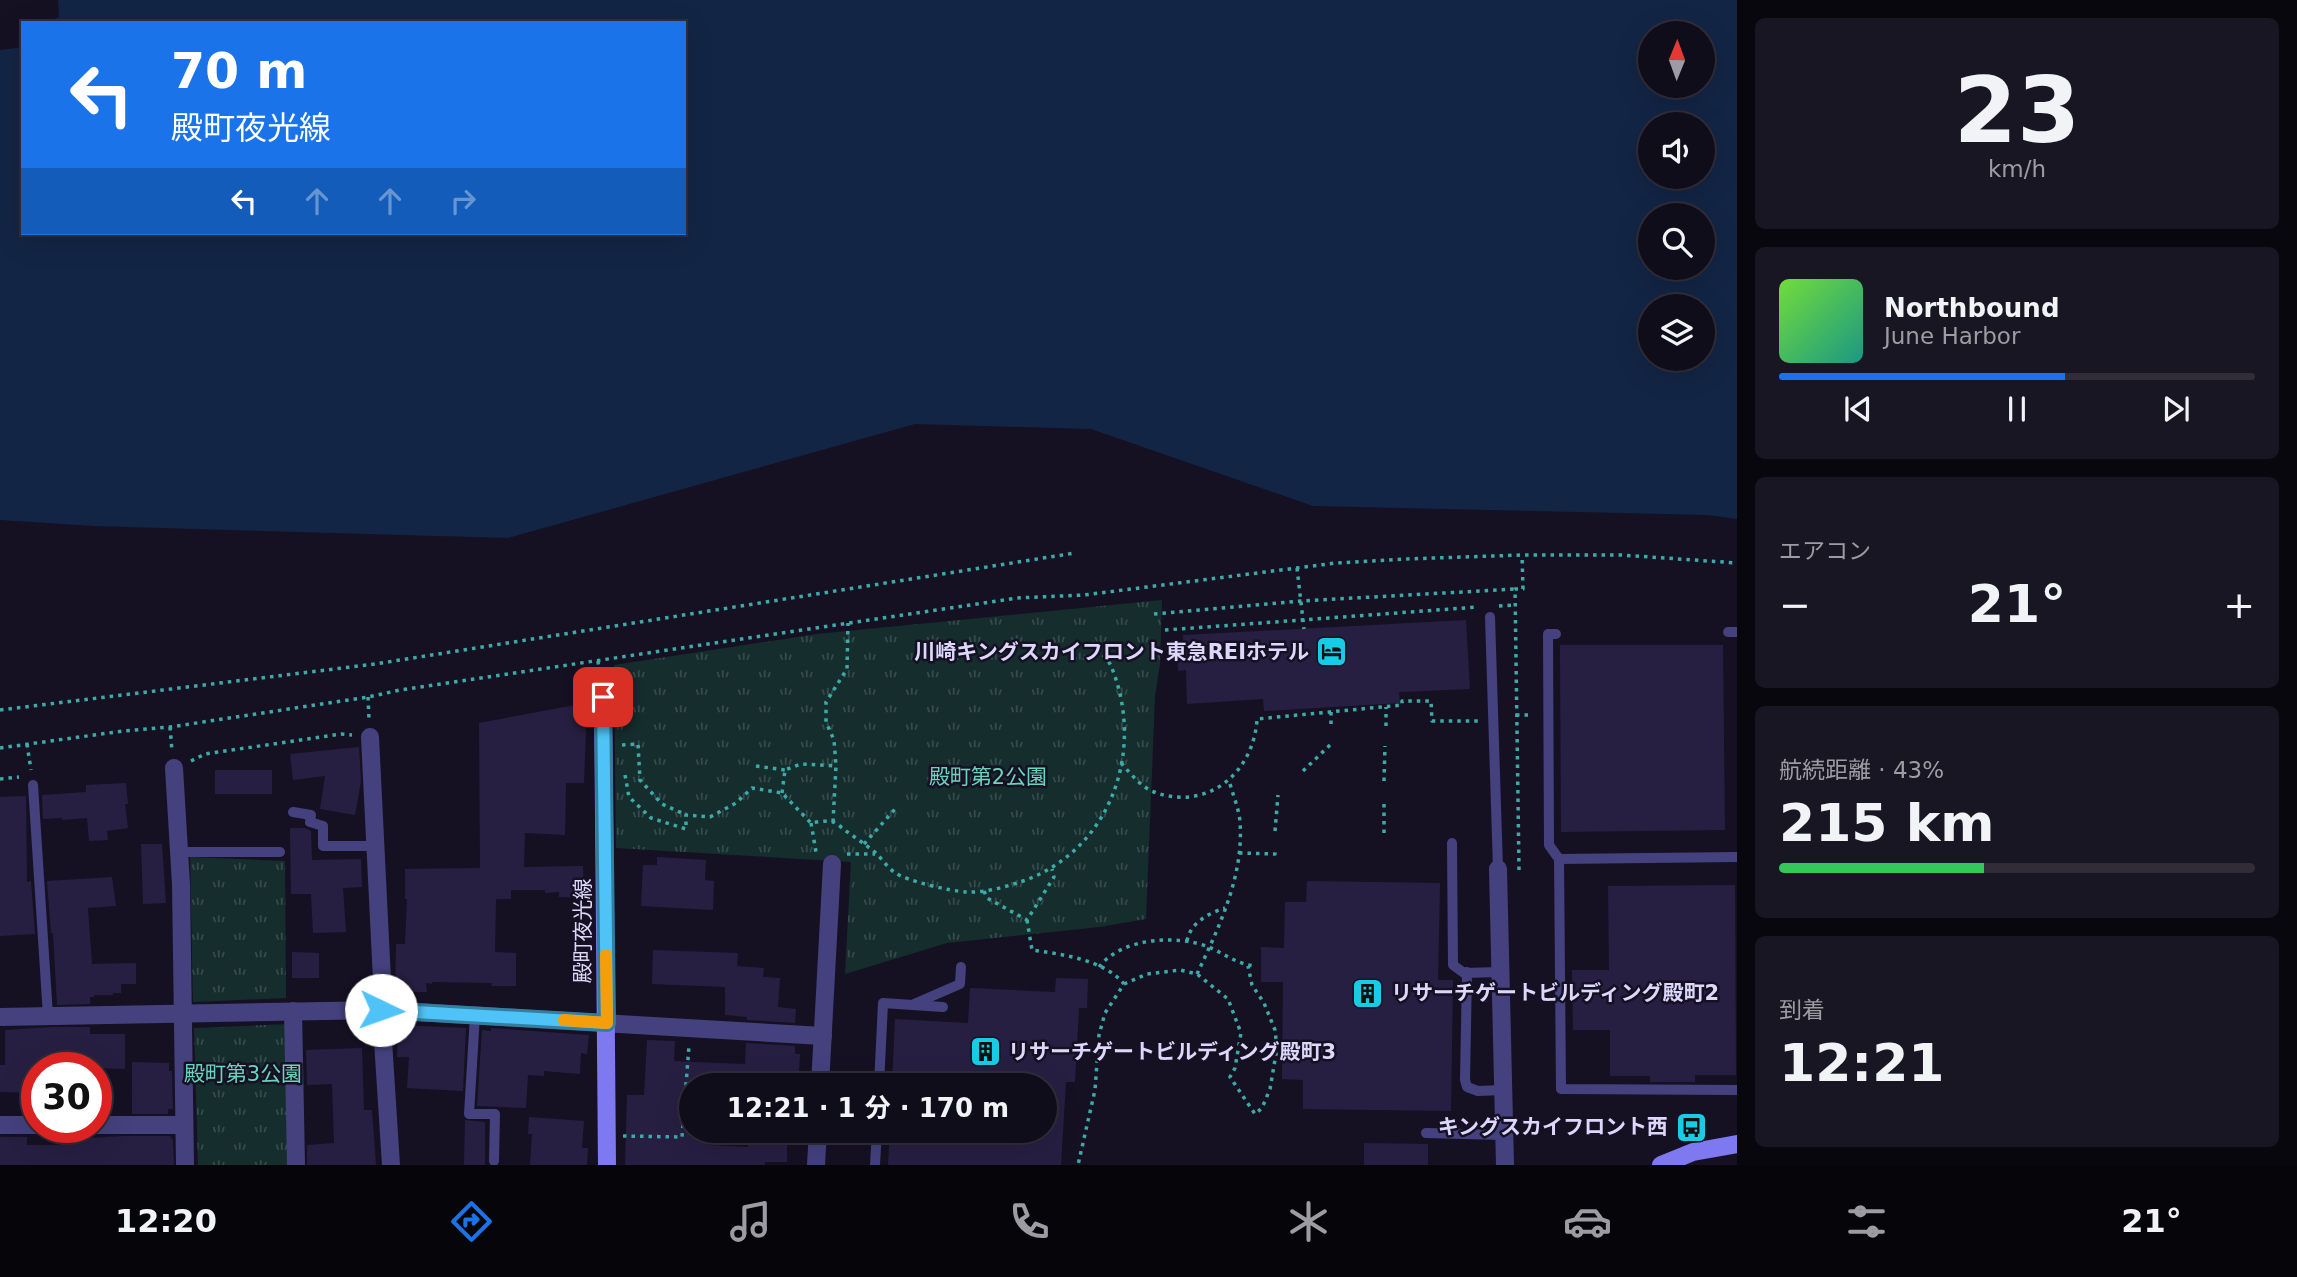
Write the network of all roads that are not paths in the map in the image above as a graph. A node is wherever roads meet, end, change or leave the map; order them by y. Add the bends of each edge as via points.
1 (1490, 617) dead end
2 (1556, 634) dead end
3 (603, 697) dead end
4 (370, 737) road end
5 (174, 768) road end
6 (32, 780) road end
7 (293, 812) dead end
8 (1452, 843) dead end
9 (374, 846) junction
10 (179, 852) junction
11 (280, 852) dead end
12 (1737, 857) edge
13 (1559, 859) junction
14 (832, 864) dead end
15 (1498, 869) joint
16 (961, 967) dead end
17 (1467, 972) junction
18 (1500, 972) junction
19 (911, 1005) junction
20 (943, 1007) dead end
21 (381, 1010) junction
22 (293, 1011) junction
23 (183, 1012) junction
24 (475, 1015) junction
25 (0, 1017) edge
26 (48, 1017) junction
27 (607, 1023) junction
28 (823, 1036) junction
29 (821, 1073) edge
30 (880, 1073) edge
31 (1503, 1090) junction
32 (1737, 1090) edge
33 (0, 1125) edge
34 (21, 1125) edge
35 (112, 1125) edge
36 (184, 1125) junction
37 (1426, 1133) dead end
38 (1504, 1135) junction
39 (817, 1143) edge
40 (876, 1143) edge
41 (1737, 1144) edge
42 (494, 1161) dead end
43 (185, 1165) edge
44 (296, 1165) edge
45 (391, 1165) edge
46 (607, 1165) edge
47 (816, 1165) edge
48 (875, 1165) edge
49 (1505, 1165) edge
50 (1661, 1165) edge

1 - 15 lane
2 - 13 lane via 1548,634 1549,845
3 - 27 street, 殿町夜光線
4 - 9 street
5 - 10 street
6 - 26 lane
7 - 9 lane via 311,815 310,822 323,826 323,846
8 - 17 lane via 1452,958 1453,965
9 - 21 street
10 - 11 lane
10 - 23 street
12 - 13 lane
13 - 32 lane via 1561,1088
14 - 28 street
15 - 18 street
16 - 19 lane via 960,984
17 - 18 lane
17 - 31 lane via 1467,1087
18 - 31 street
19 - 20 lane
19 - 30 lane via 883,1003
21 - 22 street
21 - 24 street
21 - 45 street
22 - 23 street
22 - 44 street
23 - 26 street
23 - 36 street
24 - 27 street
24 - 42 lane via 469,1114 495,1114
25 - 26 street
27 - 28 street
27 - 46 street, 殿町夜光線
28 - 29 street
31 - 38 street
33 - 34 street
35 - 36 street
36 - 43 street
37 - 38 lane
38 - 49 street
39 - 47 street
40 - 48 lane
41 - 50 street via 1693,1152

